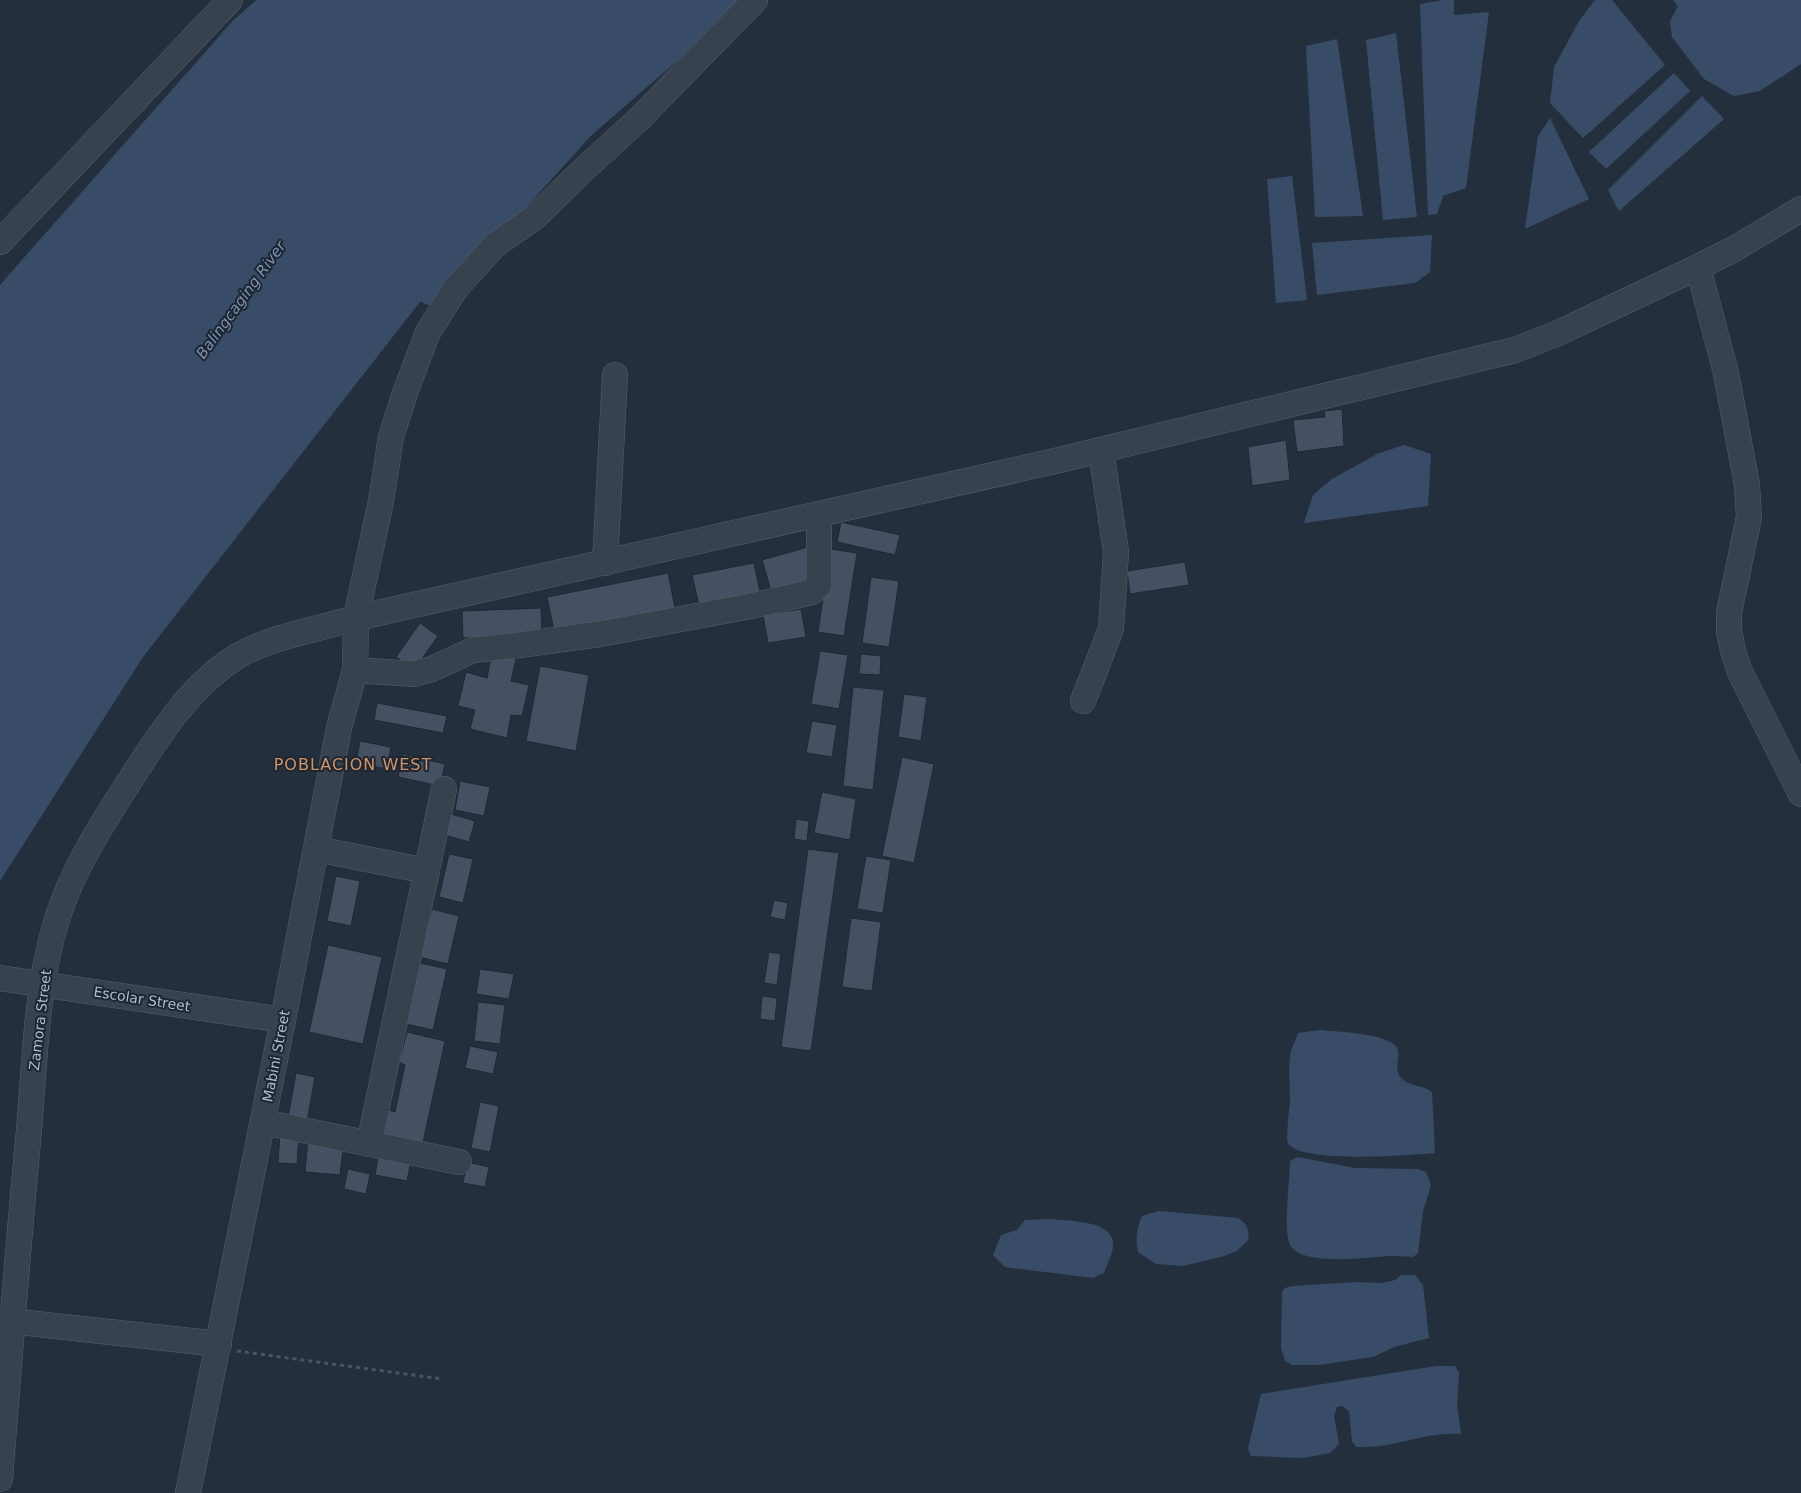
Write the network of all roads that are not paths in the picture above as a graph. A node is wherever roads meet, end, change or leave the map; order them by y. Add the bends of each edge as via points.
1 (230, 0) edge
2 (755, 0) edge
3 (1801, 209) edge
4 (0, 242) edge
5 (1698, 267) junction
6 (615, 375) dead end
7 (1101, 450) junction
8 (819, 514) junction
9 (605, 563) junction
10 (356, 618) junction
11 (355, 670) junction
12 (1083, 701) dead end
13 (444, 789) dead end
14 (1801, 794) edge
15 (316, 849) junction
16 (426, 871) junction
17 (0, 978) edge
18 (42, 984) junction
19 (283, 1020) junction
20 (263, 1122) junction
21 (369, 1144) junction
22 (459, 1162) dead end
23 (6, 1320) edge
24 (219, 1346) junction
25 (0, 1480) edge
26 (188, 1493) edge

1 - 4 street
2 - 10 street, Mabini Street via 639,119 535,217 495,245 456,288 428,332 391,437
3 - 5 street, Zamora Street
5 - 7 street, Zamora Street via 1515,350
5 - 14 street via 1726,373 1747,484 1749,518 1729,613 1732,651
6 - 9 street
7 - 8 street, Zamora Street
7 - 12 street via 1116,552 1111,629
8 - 9 street, Zamora Street
8 - 11 street via 819,585 812,592 600,634 473,650 414,674
9 - 10 street, Zamora Street
10 - 11 street, Mabini Street
10 - 18 street, Zamora Street via 258,646 220,668 190,698 154,742 85,852 57,919
11 - 15 street, Mabini Street via 339,728
13 - 16 street
15 - 16 street
15 - 19 street, Mabini Street
16 - 21 street
17 - 18 street, Escolar Street
18 - 19 street, Escolar Street
18 - 23 street, Zamora Street
19 - 20 street, Mabini Street
20 - 21 street
20 - 24 street, Mabini Street
21 - 22 street
23 - 24 street
23 - 25 street, Zamora Street
24 - 26 street, Mabini Street

